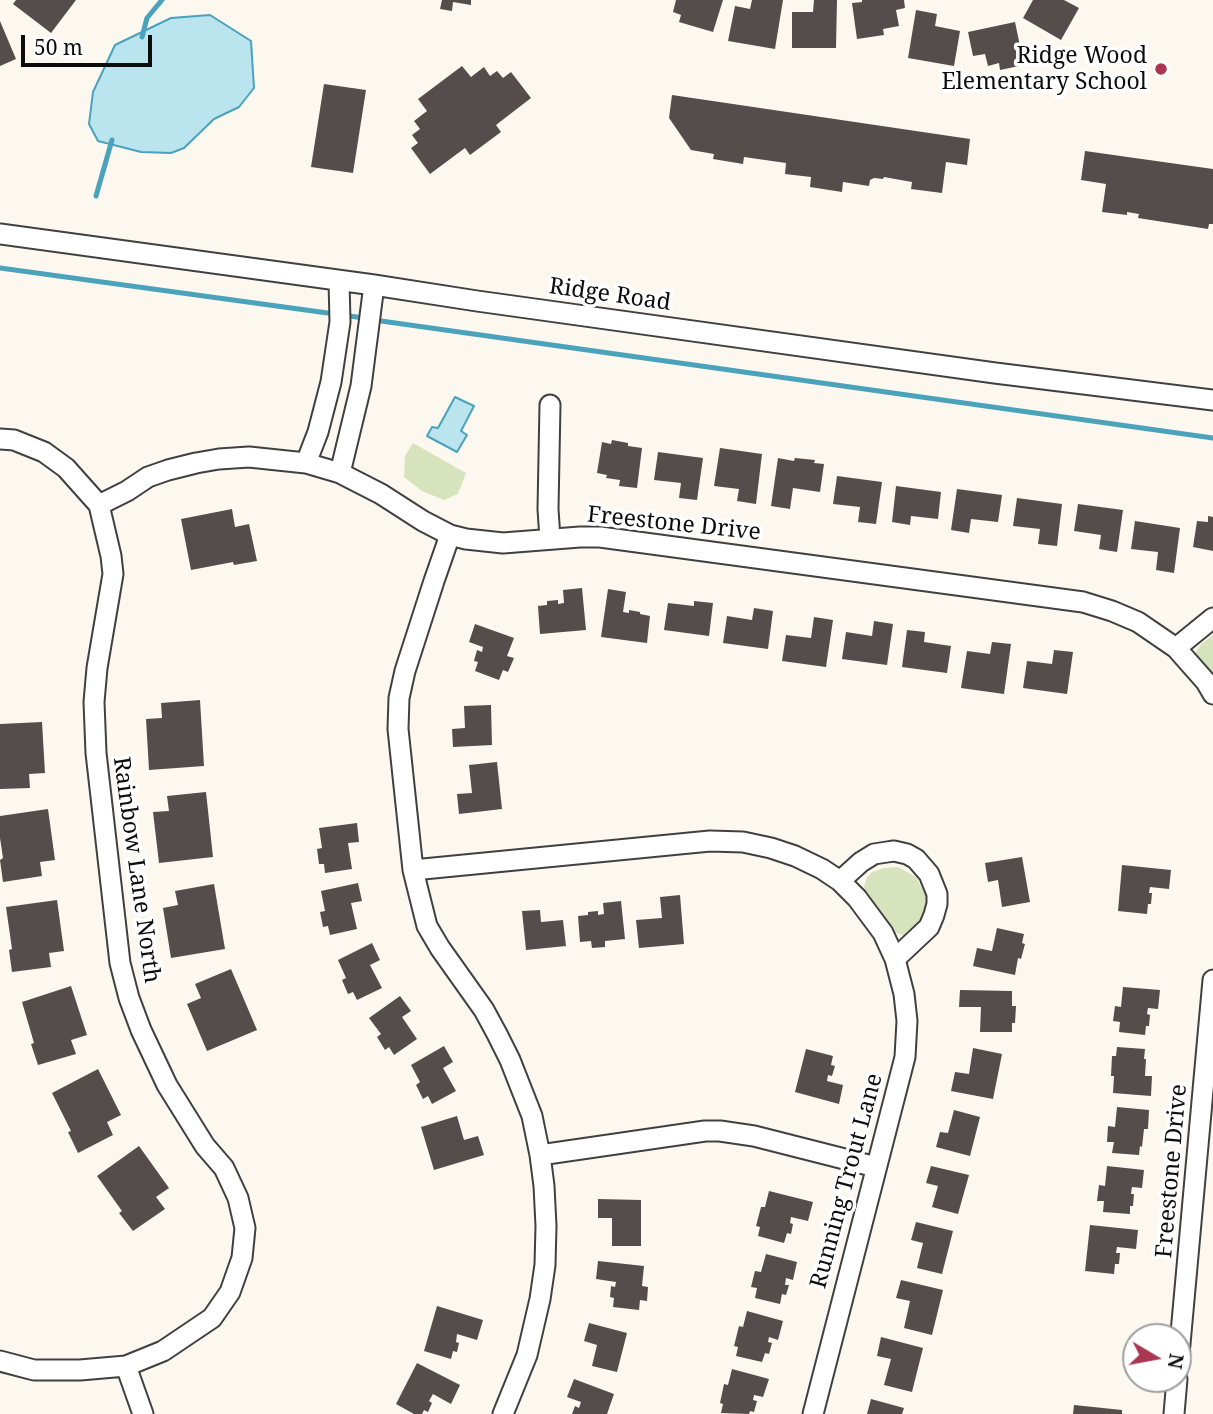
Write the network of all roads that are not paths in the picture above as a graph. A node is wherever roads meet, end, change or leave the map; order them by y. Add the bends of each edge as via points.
1 (0, 234) edge
2 (339, 281) junction
3 (374, 285) junction
4 (1213, 400) edge
5 (550, 405) dead end
6 (0, 439) edge
7 (306, 463) junction
8 (340, 473) junction
9 (99, 505) junction
10 (450, 535) junction
11 (550, 539) junction
12 (1213, 618) edge
13 (1176, 648) junction
14 (1213, 692) edge
15 (413, 870) junction
16 (840, 881) junction
17 (895, 960) junction
18 (1213, 980) edge
19 (1209, 1070) edge
20 (1208, 1099) edge
21 (541, 1155) junction
22 (876, 1167) junction
23 (1183, 1323) edge
24 (0, 1361) edge
25 (126, 1366) junction
26 (1176, 1393) edge
27 (144, 1414) edge
28 (503, 1414) edge
29 (813, 1414) edge
30 (1174, 1414) edge

1 - 2 street, Ridge Road
2 - 3 street, Ridge Road
2 - 7 street via 340,322 331,382
3 - 4 street, Ridge Road
3 - 8 street via 361,386
5 - 11 street
6 - 9 street via 44,452 66,468
7 - 8 street, Freestone Drive
7 - 9 street, Freestone Drive via 249,457 195,463 148,477
8 - 10 street, Freestone Drive
9 - 25 street, Rainbow Lane North via 113,574 97,668 96,752 120,963 141,1030 167,1085 224,1168 245,1228 242,1258 230,1292 212,1318 163,1351
10 - 11 street, Freestone Drive via 503,544
10 - 15 street via 399,698 398,729
11 - 13 street, Freestone Drive via 616,539 1083,602 1138,622
12 - 13 street
13 - 14 street, Freestone Drive
15 - 16 street, Running Trout Lane via 730,840 795,856
15 - 21 street via 426,926 484,1010 510,1060 532,1116
16 - 17 street, Running Trout Lane via 883,933
16 - 17 street via 874,854 887,852 916,859 929,874 937,894 934,915 929,927
17 - 22 street, Running Trout Lane via 904,994 905,1057
18 - 19 street, Freestone Drive
19 - 20 street, Freestone Drive
20 - 23 street, Freestone Drive
21 - 22 street via 720,1130
21 - 28 street via 545,1265 527,1355
22 - 29 street, Running Trout Lane
24 - 25 street, Rainbow Lane North via 34,1370
25 - 27 street
26 - 30 street

